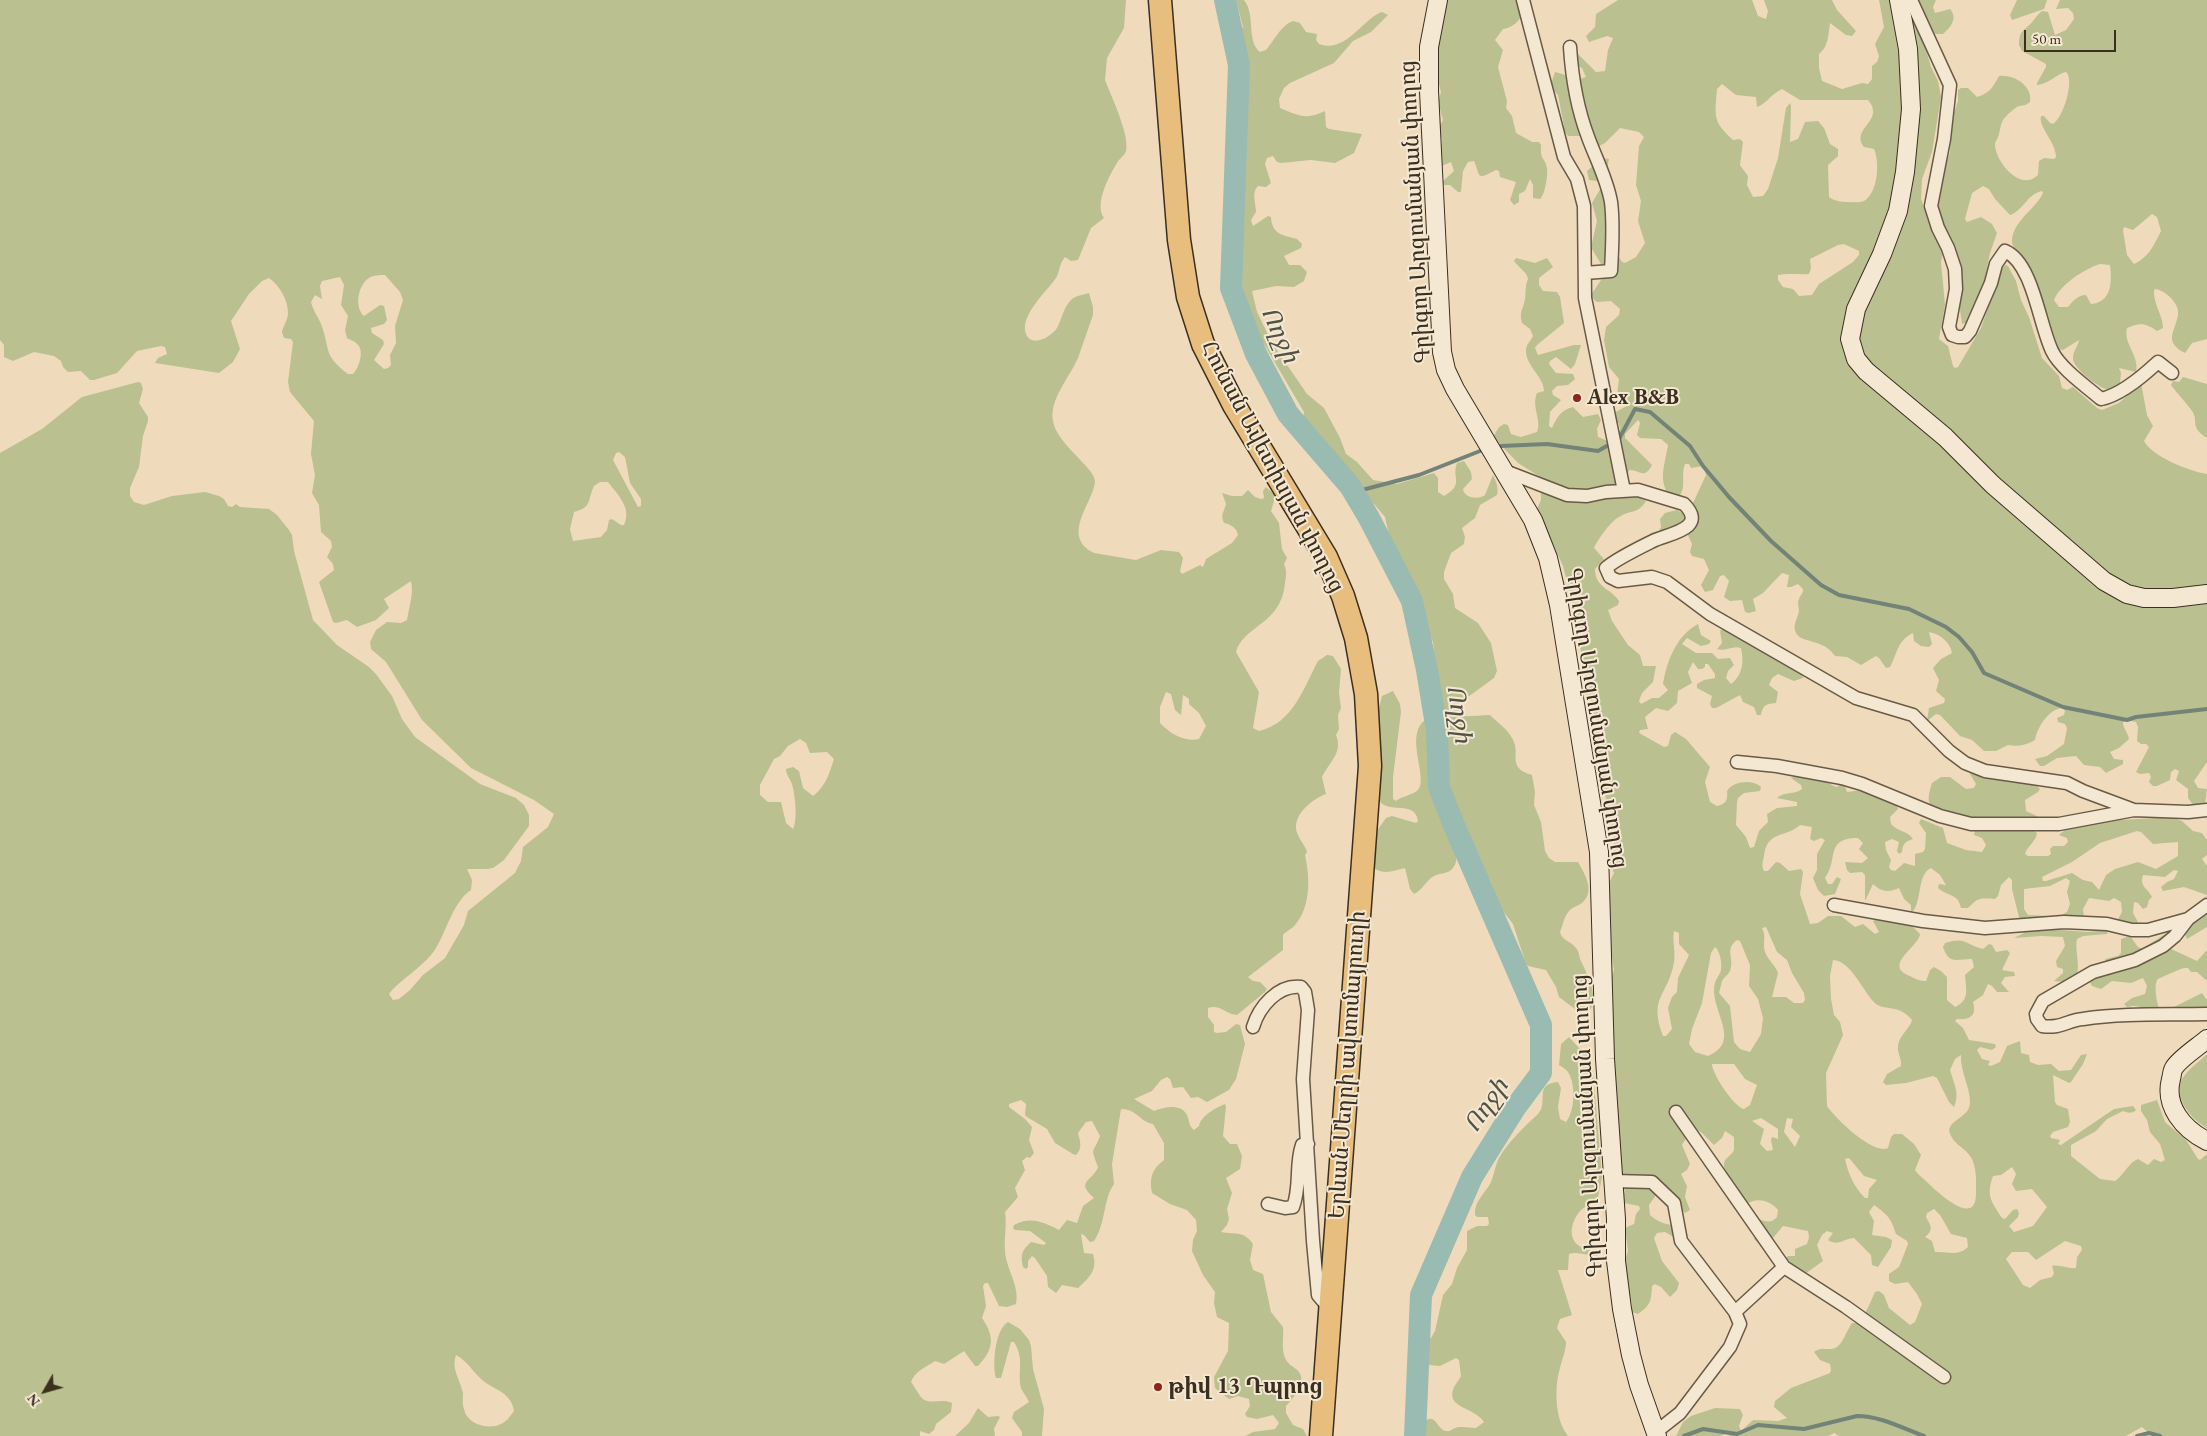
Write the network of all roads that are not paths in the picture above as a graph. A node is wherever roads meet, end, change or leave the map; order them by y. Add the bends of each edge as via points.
1 (1160, 0) edge
2 (1438, 0) edge
3 (1523, 0) edge
4 (1899, 0) edge
5 (1911, 0) edge
6 (1570, 47) dead end
7 (1585, 273) junction
8 (2172, 372) dead end
9 (1505, 471) junction
10 (1624, 491) junction
11 (2207, 594) edge
12 (1366, 694) joint
13 (1738, 762) dead end
14 (2134, 810) junction
15 (2207, 810) edge
16 (1834, 905) dead end
17 (2207, 905) edge
18 (2188, 919) junction
19 (2207, 1014) edge
20 (1253, 1027) dead end
21 (2207, 1040) edge
22 (1676, 1112) dead end
23 (2207, 1141) edge
24 (1308, 1144) junction
25 (1614, 1181) junction
26 (1268, 1204) dead end
27 (1784, 1267) junction
28 (1330, 1309) junction
29 (1735, 1312) junction
30 (1944, 1378) dead end
31 (1656, 1434) edge
32 (1321, 1436) edge

1 - 12 highway, Հունան Ավետիսյան փողոց via 1179,240 1188,297 1203,344 1234,405 1326,557 1356,638
2 - 9 street, Գրիգոր Արզումանյան փողոց via 1429,47 1442,352 1455,389
3 - 7 street via 1564,156 1577,179 1584,206
4 - 11 street via 1908,49 1911,109 1905,172 1898,211 1856,309 1850,339 1856,359 1866,371 1946,437 1993,485 2104,581 2127,594 2144,598
5 - 8 street via 1950,85 1931,206 1955,269 1956,288 1949,327 1952,335 1965,337 1970,332 1996,264 2005,251 2028,277 2052,352 2101,399 2112,397 2140,379 2158,362
6 - 7 street via 1580,111 1601,168 1613,227 1611,271
7 - 10 street via 1585,298
9 - 10 street via 1567,495
9 - 25 street, Գրիգոր Արզումանյան փողոց via 1533,520 1548,558 1559,605 1598,852 1605,1060
10 - 14 street via 1638,490 1676,500 1689,509 1691,522 1678,534 1655,540 1614,561 1606,568 1610,577 1618,581 1652,577 1667,582 1710,614 1856,698 1913,715 1949,751 1966,763 1985,771 2067,783
12 - 28 highway, Երևան-Մեղրի ավտոմայրուղի via 1370,766
13 - 14 street via 1842,778 1940,816 1971,824 2059,824
14 - 15 street
16 - 18 street via 1985,928 2064,922 2148,930
17 - 18 street
18 - 19 street via 2163,946 2135,960 2093,972 2047,998 2038,1008 2037,1019 2042,1026 2049,1027 2080,1019 2113,1016
20 - 24 street via 1257,1015 1280,991 1294,986 1305,992 1308,1010 1303,1079
21 - 23 street via 2174,1068 2168,1089 2170,1103 2178,1117 2189,1131
22 - 27 street
24 - 26 street via 1302,1145 1298,1157 1293,1207
24 - 28 street via 1318,1296
25 - 29 street via 1652,1182 1674,1203 1681,1241
25 - 31 street, Գրիգոր Արզումանյան փողոց via 1616,1260 1622,1310 1639,1385
27 - 29 street
27 - 30 street
28 - 32 highway, Երևան-Մեղրի ավտոմայրուղի
29 - 31 street via 1740,1324 1730,1346 1680,1413

